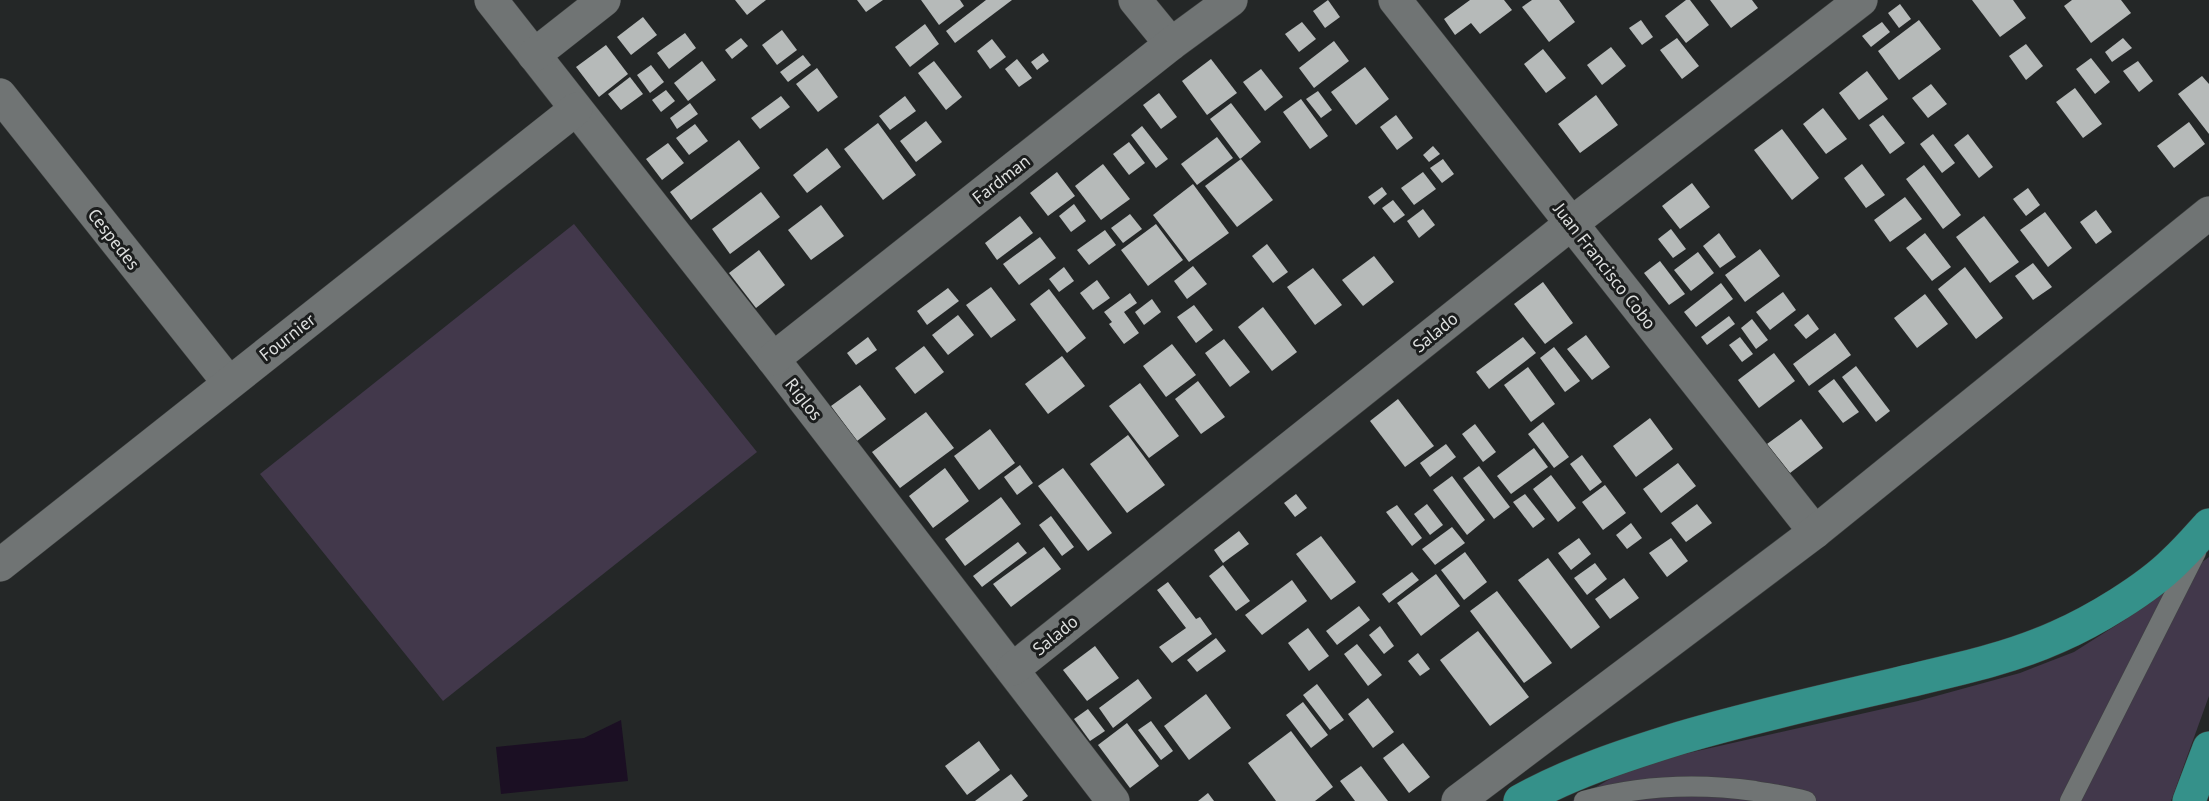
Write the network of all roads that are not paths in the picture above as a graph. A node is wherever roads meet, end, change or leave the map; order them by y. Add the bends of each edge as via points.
1 (491, 0) edge
2 (603, 0) edge
3 (1135, 0) edge
4 (1230, 0) edge
5 (1395, 0) edge
6 (1861, 0) edge
7 (1171, 44) junction
8 (534, 55) junction
9 (0, 95) edge
10 (576, 109) junction
11 (2209, 213) edge
12 (1572, 223) junction
13 (772, 359) junction
14 (229, 383) junction
15 (2209, 525) edge
16 (1815, 532) junction
17 (0, 565) edge
18 (1013, 669) junction
19 (2209, 748) edge
20 (1113, 801) edge
21 (1458, 801) edge
22 (1520, 801) edge
23 (1584, 801) edge
24 (1806, 801) edge
25 (2070, 801) edge
26 (2189, 801) edge

1 - 8 street, Riglos
2 - 8 street
3 - 7 street
4 - 7 street, Fardman
5 - 12 street, Juan Francisco Cobo
6 - 12 street, Salado
7 - 13 street, Fardman
8 - 10 street, Riglos
9 - 14 street, Cespedes
10 - 13 street, Riglos
10 - 14 street, Fournier
11 - 16 street
12 - 16 street, Juan Francisco Cobo
12 - 18 street, Salado
13 - 18 street, Riglos
14 - 17 street, Fournier
15 - 22 highway via 2174,563 2137,591 2056,638 1960,669 1748,718 1636,751 1579,772
15 - 25 lane
16 - 21 street
18 - 20 street, Riglos
19 - 26 highway
23 - 24 lane via 1640,789 1716,786

